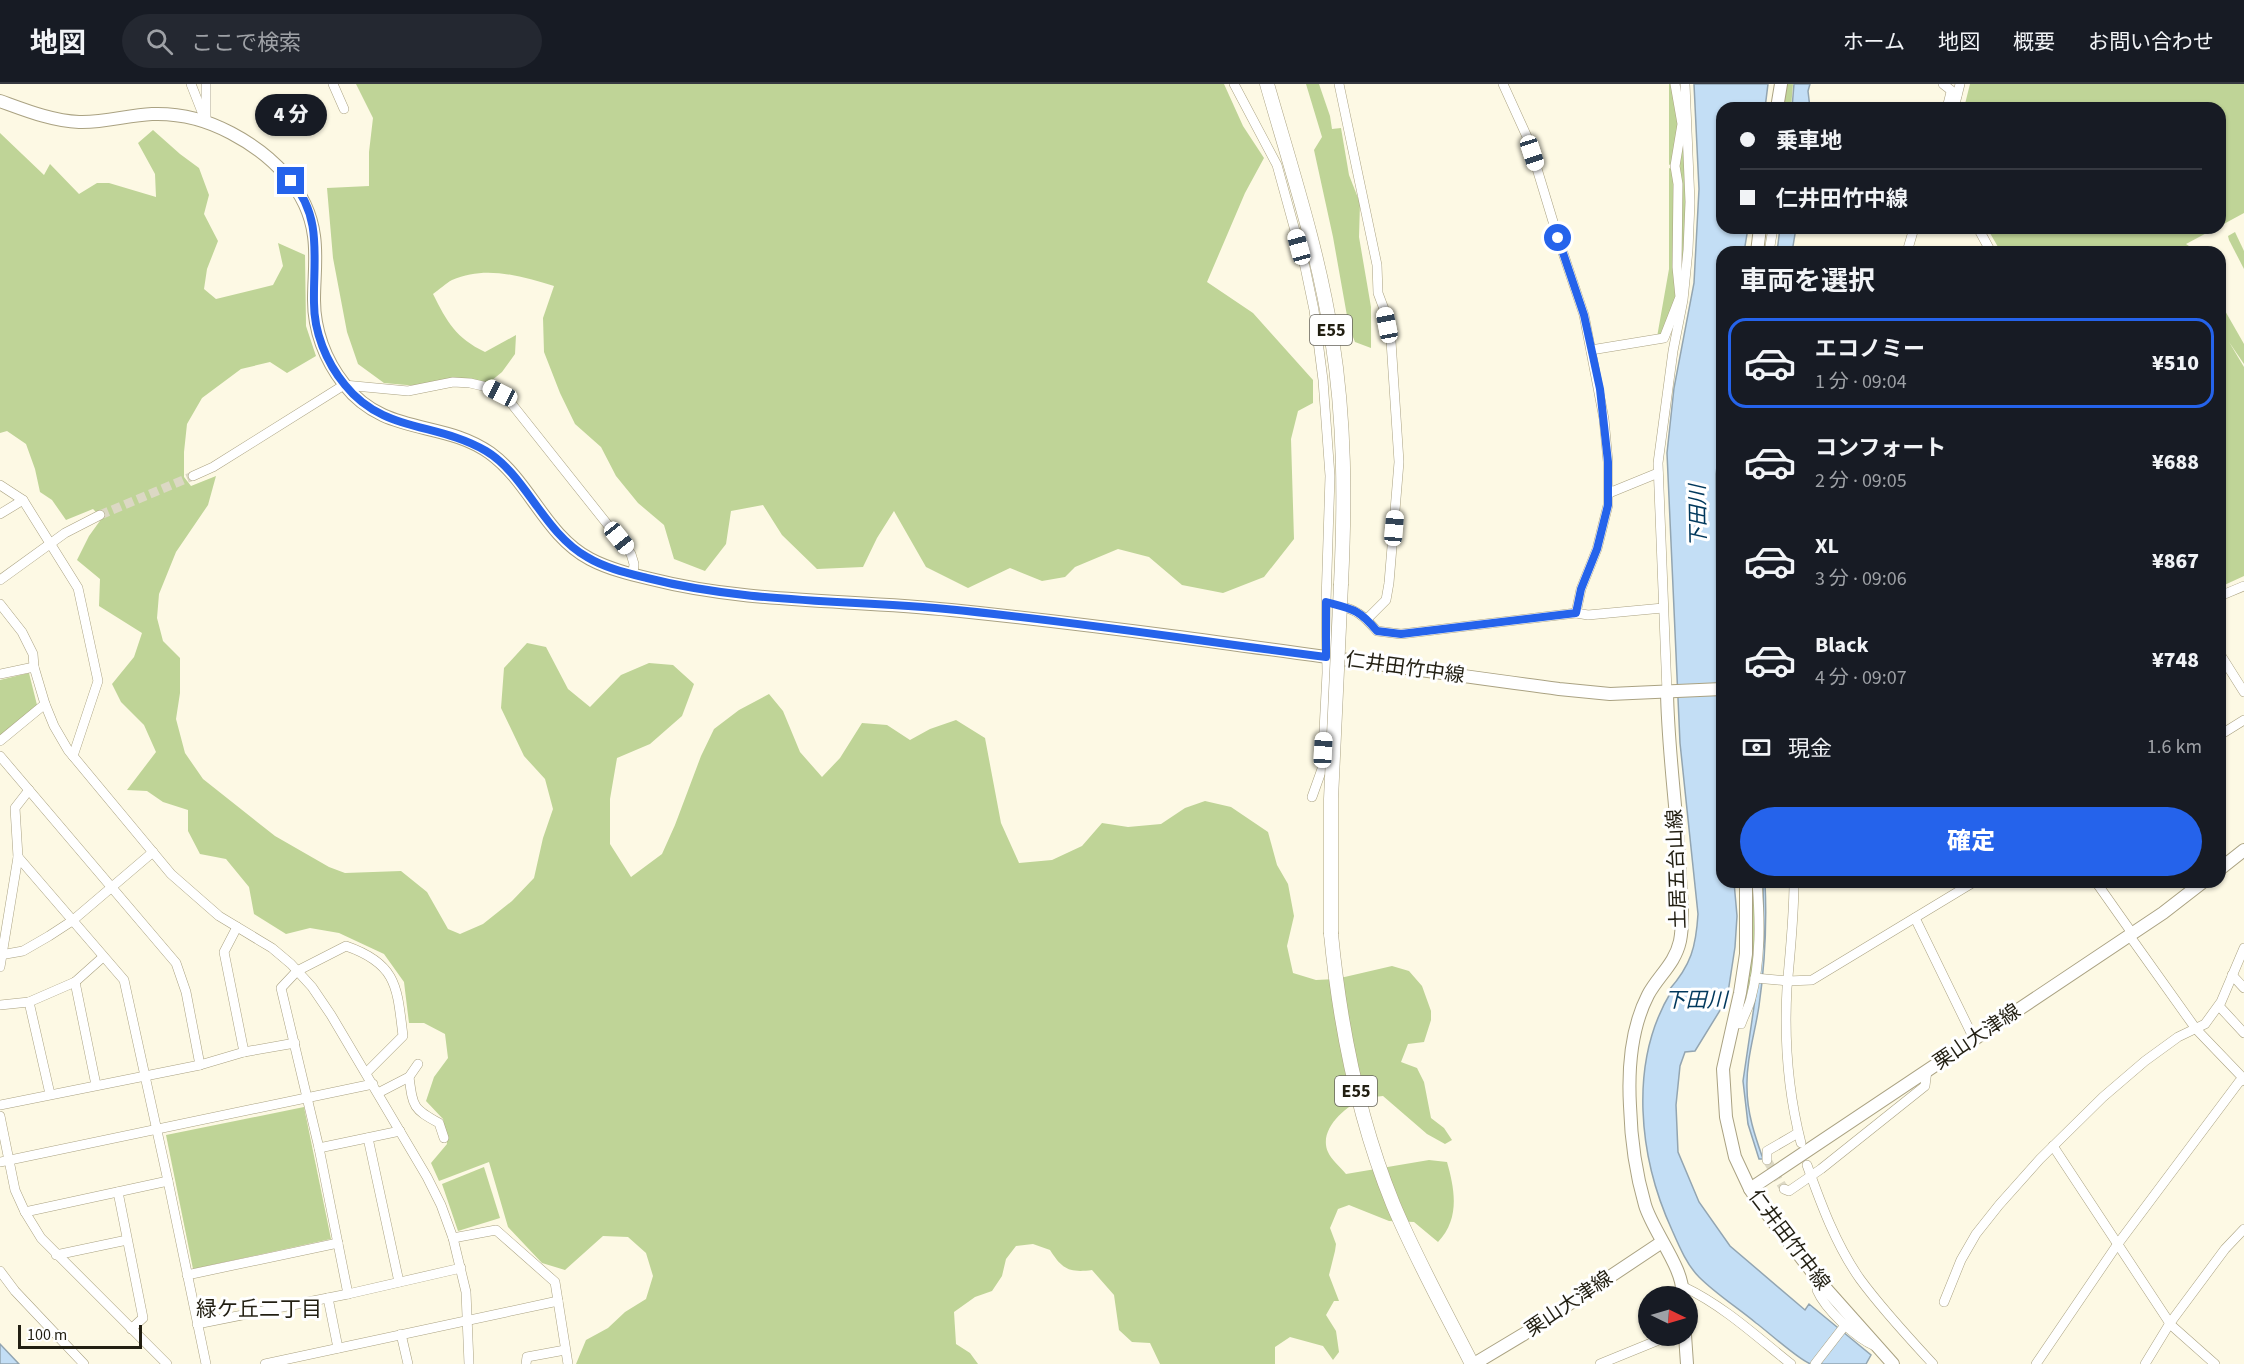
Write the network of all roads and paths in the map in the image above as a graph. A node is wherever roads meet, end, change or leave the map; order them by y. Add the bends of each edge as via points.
1 (191, 84) edge
2 (206, 84) edge
3 (333, 84) edge
4 (1234, 84) edge
5 (1267, 84) edge
6 (1339, 84) edge
7 (1503, 84) edge
8 (1675, 84) edge
9 (1686, 84) edge
10 (1781, 84) edge
11 (1960, 84) edge
12 (1949, 89) edge
13 (0, 101) edge
14 (1778, 102) edge
15 (344, 109) dead end
16 (206, 122) junction
17 (1685, 123) junction
18 (1681, 299) junction
19 (1591, 350) junction
20 (344, 385) junction
21 (1658, 473) junction
22 (193, 476) tunnel mouth
23 (0, 485) edge
24 (1609, 493) junction
25 (23, 501) junction
26 (0, 514) edge
27 (100, 515) tunnel mouth
28 (51, 542) junction
29 (633, 574) junction
30 (0, 580) edge
31 (2244, 586) edge
32 (2226, 594) edge
33 (1326, 602) junction
34 (0, 604) edge
35 (1663, 609) junction
36 (1576, 613) junction
37 (1367, 619) junction
38 (1326, 657) junction
39 (2226, 664) edge
40 (34, 667) junction
41 (0, 674) edge
42 (1716, 689) edge
43 (1666, 692) junction
44 (2244, 692) edge
45 (45, 704) junction
46 (2244, 720) edge
47 (2226, 731) edge
48 (0, 741) edge
49 (0, 756) edge
50 (73, 756) junction
51 (29, 790) junction
52 (1312, 797) dead end
53 (2244, 850) edge
54 (153, 852) junction
55 (18, 857) junction
56 (2226, 864) edge
57 (111, 887) junction
58 (1746, 888) edge
59 (1757, 888) edge
60 (1794, 888) edge
61 (1964, 888) edge
62 (2100, 888) edge
63 (2195, 888) edge
64 (1915, 918) junction
65 (72, 921) junction
66 (237, 927) junction
67 (2131, 934) junction
68 (2244, 948) edge
69 (1, 955) edge
70 (103, 957) junction
71 (0, 967) edge
72 (297, 970) junction
73 (2232, 975) junction
74 (1759, 979) junction
75 (1788, 981) junction
76 (75, 982) junction
77 (2244, 988) edge
78 (29, 1002) junction
79 (0, 1005) edge
80 (2218, 1006) junction
81 (1733, 1023) junction
82 (2196, 1029) junction
83 (2244, 1034) edge
84 (1974, 1039) junction
85 (295, 1043) junction
86 (244, 1052) junction
87 (418, 1064) dead end
88 (200, 1065) junction
89 (1928, 1070) junction
90 (366, 1073) junction
91 (144, 1075) junction
92 (408, 1077) junction
93 (2244, 1080) edge
94 (96, 1085) junction
95 (375, 1088) junction
96 (50, 1094) junction
97 (308, 1098) junction
98 (0, 1105) edge
99 (0, 1116) edge
100 (157, 1130) junction
101 (400, 1131) junction
102 (1798, 1133) junction
103 (368, 1138) junction
104 (444, 1138) dead end
105 (1801, 1143) dead end
106 (2053, 1146) junction
107 (319, 1148) junction
108 (1767, 1160) dead end
109 (4, 1161) edge
110 (1807, 1165) dead end
111 (1811, 1176) junction
112 (168, 1181) junction
113 (1784, 1189) dead end
114 (1750, 1190) junction
115 (118, 1192) junction
116 (25, 1212) junction
117 (2244, 1229) edge
118 (453, 1238) junction
119 (127, 1240) junction
120 (1662, 1242) junction
121 (339, 1243) junction
122 (2119, 1243) junction
123 (56, 1255) junction
124 (461, 1268) junction
125 (0, 1271) edge
126 (187, 1275) junction
127 (399, 1282) junction
128 (1820, 1282) junction
129 (1682, 1286) edge
130 (348, 1294) junction
131 (1698, 1296) edge
132 (328, 1298) junction
133 (558, 1301) junction
134 (1944, 1302) dead end
135 (468, 1320) junction
136 (2170, 1323) junction
137 (198, 1324) junction
138 (1845, 1325) junction
139 (131, 1329) junction
140 (401, 1334) junction
141 (1644, 1346) edge
142 (1685, 1346) edge
143 (1877, 1347) junction
144 (338, 1348) junction
145 (566, 1350) junction
146 (283, 1362) edge
147 (84, 1364) edge
148 (166, 1364) edge
149 (206, 1364) edge
150 (265, 1364) edge
151 (408, 1364) edge
152 (469, 1364) edge
153 (526, 1364) edge
154 (568, 1364) edge
155 (1473, 1364) edge
156 (1600, 1364) edge
157 (1687, 1364) edge
158 (1791, 1364) edge
159 (1815, 1364) edge
160 (1893, 1364) edge
161 (1933, 1364) edge
162 (2037, 1364) edge
163 (2145, 1364) edge
164 (2215, 1364) edge

1 - 16 street
2 - 16 street
3 - 15 street
4 - 33 street via 1277,165 1314,310 1329,443
5 - 155 highway, E55, bridge via 1314,251 1332,338 1341,417 1344,475 1330,834 1331,934 1341,1023 1376,1157 1409,1240
6 - 37 street via 1390,341 1400,462 1386,600
7 - 19 street via 1528,139 1584,315
8 - 17 street
9 - 17 street
10 - 14 main road
11 - 12 street
13 - 16 main road, 仁井田竹中線 via 81,122 153,114
16 - 20 main road, 仁井田竹中線 via 261,152 299,190 314,232 317,328 323,350
17 - 18 street via 1690,202
18 - 19 street via 1664,338
18 - 21 street
19 - 24 street via 1604,419
20 - 22 street
20 - 29 main road, 仁井田竹中線 via 385,418 463,438 490,454 509,472 557,534 586,557
20 - 29 street via 408,391 453,382 488,387 500,393 631,554
21 - 24 street
21 - 35 street
23 - 25 street
24 - 36 street via 1597,549
25 - 26 street
25 - 28 street
27 - 28 street
28 - 30 street
28 - 50 street via 78,588 98,681
29 - 38 main road, 仁井田竹中線 via 737,596 945,609
31 - 32 street
33 - 37 street via 1355,609
33 - 38 street
34 - 40 street via 22,632 33,654
35 - 36 street
35 - 43 street
36 - 37 street via 1401,634 1377,631
38 - 43 main road, 仁井田竹中線 via 1559,689 1610,694
38 - 52 street via 1322,769
39 - 44 street
40 - 41 street
40 - 45 street
42 - 43 main road
43 - 120 main road, 土居五台山線 via 1682,928 1674,959 1649,994 1637,1026 1630,1070 1638,1174 1646,1207
45 - 48 street
45 - 50 street
46 - 47 street
49 - 51 street
50 - 54 street
51 - 55 street via 15,808
51 - 57 street
53 - 56 main road
54 - 57 street
54 - 66 street via 201,902
55 - 65 street
55 - 69 street
57 - 65 street
57 - 88 street via 176,963 186,992
58 - 81 main road, 仁井田竹中線 via 1746,954
59 - 74 street
60 - 75 street
61 - 64 street
62 - 67 street
63 - 67 main road, 栗山大津線
64 - 75 street via 1812,980
64 - 84 street
65 - 69 street via 23,951
65 - 70 street
66 - 72 street via 272,948
66 - 86 street via 224,952
67 - 82 street
67 - 84 main road, 栗山大津線
68 - 73 street
69 - 71 street
70 - 76 street
70 - 91 street via 124,980
72 - 85 street via 281,988
72 - 90 street via 312,987
72 - 90 street via 346,946 376,959 397,987 403,1036
73 - 77 street
73 - 80 street
74 - 75 street
74 - 81 street via 1741,1024
75 - 102 street via 1787,1069
76 - 78 street
76 - 94 street
78 - 79 street
78 - 96 street
80 - 82 street via 2205,1024
80 - 83 street
81 - 114 main road, 仁井田竹中線 via 1725,1057 1724,1099 1735,1157
82 - 93 street
82 - 106 street via 2178,1036 2145,1061
84 - 89 main road, 栗山大津線
85 - 86 street
85 - 97 street
86 - 88 street
87 - 92 street
88 - 91 street
89 - 111 street via 1925,1086
89 - 114 main road, 栗山大津線
90 - 95 street
91 - 94 street
91 - 100 street
92 - 95 street
92 - 104 street via 413,1103 419,1112 439,1123
93 - 122 street
94 - 96 street
95 - 97 street
95 - 101 street
96 - 98 street
97 - 100 street
97 - 107 street
99 - 109 street
100 - 109 street
100 - 112 street
101 - 103 street
101 - 118 street via 427,1177
102 - 105 street
102 - 108 street via 1767,1151
103 - 107 street
103 - 127 street
106 - 122 street
106 - 134 street via 1976,1234
107 - 121 street
109 - 116 street
110 - 111 street
111 - 113 street via 1789,1191
111 - 161 street via 1832,1228 1859,1277
112 - 115 street
112 - 126 street
114 - 128 main road, 仁井田竹中線
115 - 116 street
115 - 119 street
116 - 123 street
117 - 136 street
118 - 124 street
118 - 133 street via 496,1230 555,1282
119 - 123 street
119 - 139 street via 143,1318
120 - 129 main road, 土居五台山線
120 - 155 main road, 栗山大津線
121 - 126 street
121 - 130 street
122 - 136 street
122 - 162 street
123 - 139 street
124 - 127 street
124 - 135 street
125 - 147 street
126 - 137 street
127 - 130 street
128 - 138 street via 1817,1290 1821,1300
128 - 143 main road, 仁井田竹中線
130 - 132 street
131 - 158 street via 1723,1310
132 - 137 street
132 - 144 street
133 - 135 street
133 - 145 street
135 - 140 street
135 - 152 street
136 - 163 street
136 - 164 street
137 - 149 street
138 - 143 street via 1862,1341
138 - 159 street
139 - 148 street
140 - 144 street
140 - 151 street
141 - 156 street
142 - 157 main road
143 - 160 main road, 仁井田竹中線
144 - 146 street
145 - 153 street via 527,1357
145 - 154 street
146 - 150 street

